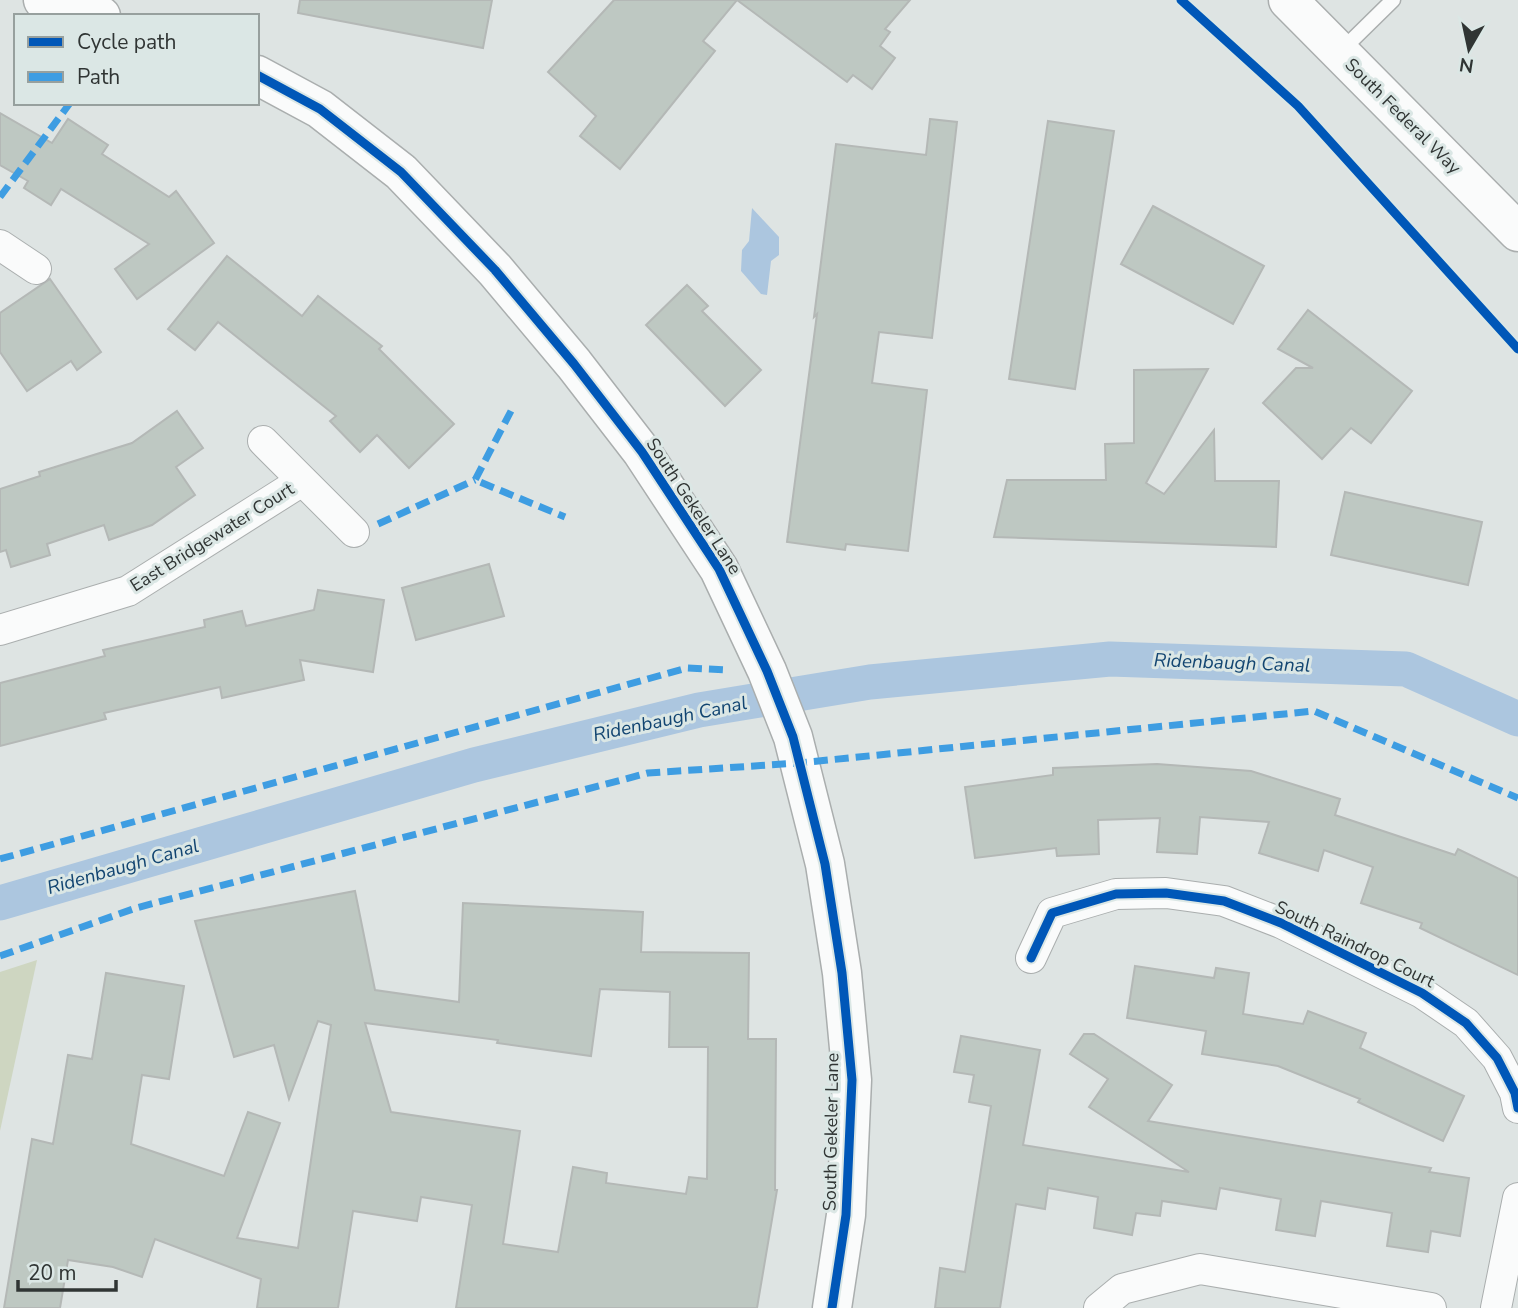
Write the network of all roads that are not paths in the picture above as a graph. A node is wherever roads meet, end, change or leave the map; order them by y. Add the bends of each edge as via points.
1 (43, 0) edge
2 (1288, 0) edge
3 (1392, 0) edge
4 (94, 14) edge
5 (1340, 52) junction
6 (259, 76) edge
7 (1518, 232) edge
8 (0, 245) edge
9 (36, 269) dead end
10 (263, 441) dead end
11 (302, 481) junction
12 (354, 532) dead end
13 (0, 630) edge
14 (1031, 958) dead end
15 (1518, 1108) edge
16 (1518, 1198) edge
17 (832, 1308) edge
18 (1099, 1308) edge
19 (1431, 1308) edge
20 (1496, 1308) edge

1 - 4 street
2 - 5 street, South Federal Way
3 - 5 lane
5 - 7 street, South Federal Way
6 - 17 street, South Gekeler Lane via 320,108 401,172 495,270 642,452 719,569 767,671 793,737 825,864 842,973 852,1080 846,1215
8 - 9 street
10 - 11 street, East Bridgewater Court
11 - 12 street, East Bridgewater Court
11 - 13 street, East Bridgewater Court via 128,591
14 - 15 street, South Raindrop Court via 1052,914 1116,894 1166,893 1224,901 1281,923 1422,993 1466,1023 1497,1058
16 - 20 street
18 - 19 street via 1122,1289 1199,1269

